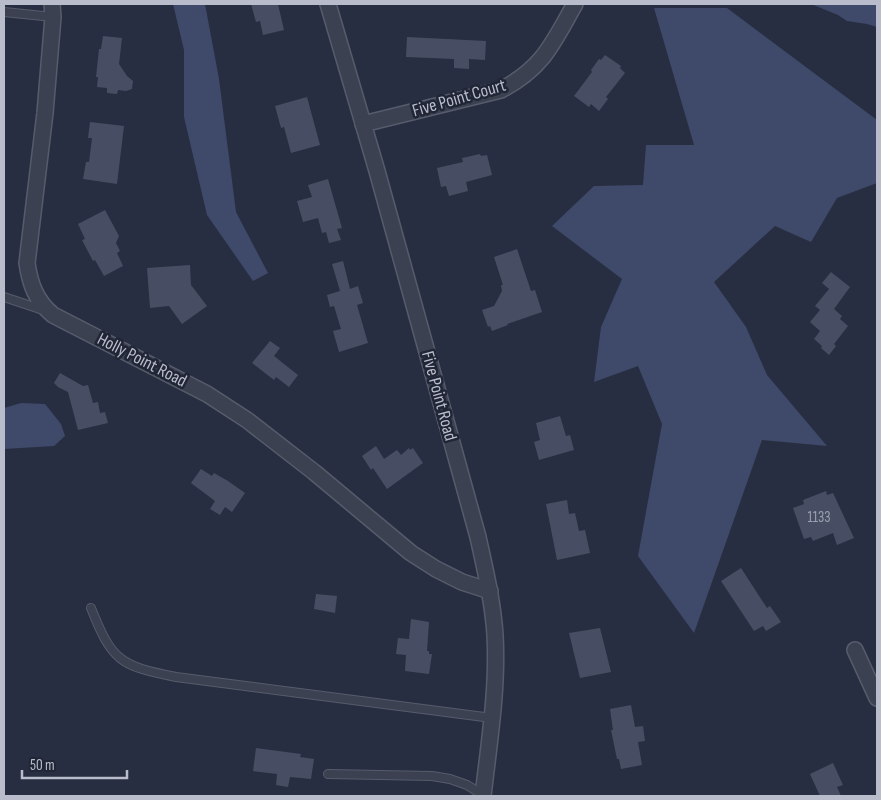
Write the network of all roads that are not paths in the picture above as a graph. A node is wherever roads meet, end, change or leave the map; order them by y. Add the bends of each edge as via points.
1 (328, 4) edge
2 (575, 4) edge
3 (52, 10) edge
4 (4, 12) edge
5 (363, 124) junction
6 (4, 296) edge
7 (50, 312) junction
8 (490, 591) junction
9 (91, 608) dead end
10 (855, 650) dead end
11 (877, 698) edge
12 (492, 718) junction
13 (328, 774) dead end
14 (483, 796) edge

1 - 5 street, Five Point Road
2 - 5 street, Five Point Court via 546,55 518,81 501,90
3 - 4 lane
3 - 7 street, Holly Point Road via 45,113 27,263 34,292
5 - 8 street, Five Point Road
6 - 7 lane
7 - 8 street, Holly Point Road via 207,394 269,437 411,553 445,573
8 - 12 street, Five Point Road via 496,671
9 - 12 lane via 107,644 117,656 142,670
10 - 11 street
12 - 14 street, Five Point Road
13 - 14 lane via 432,776 467,785

